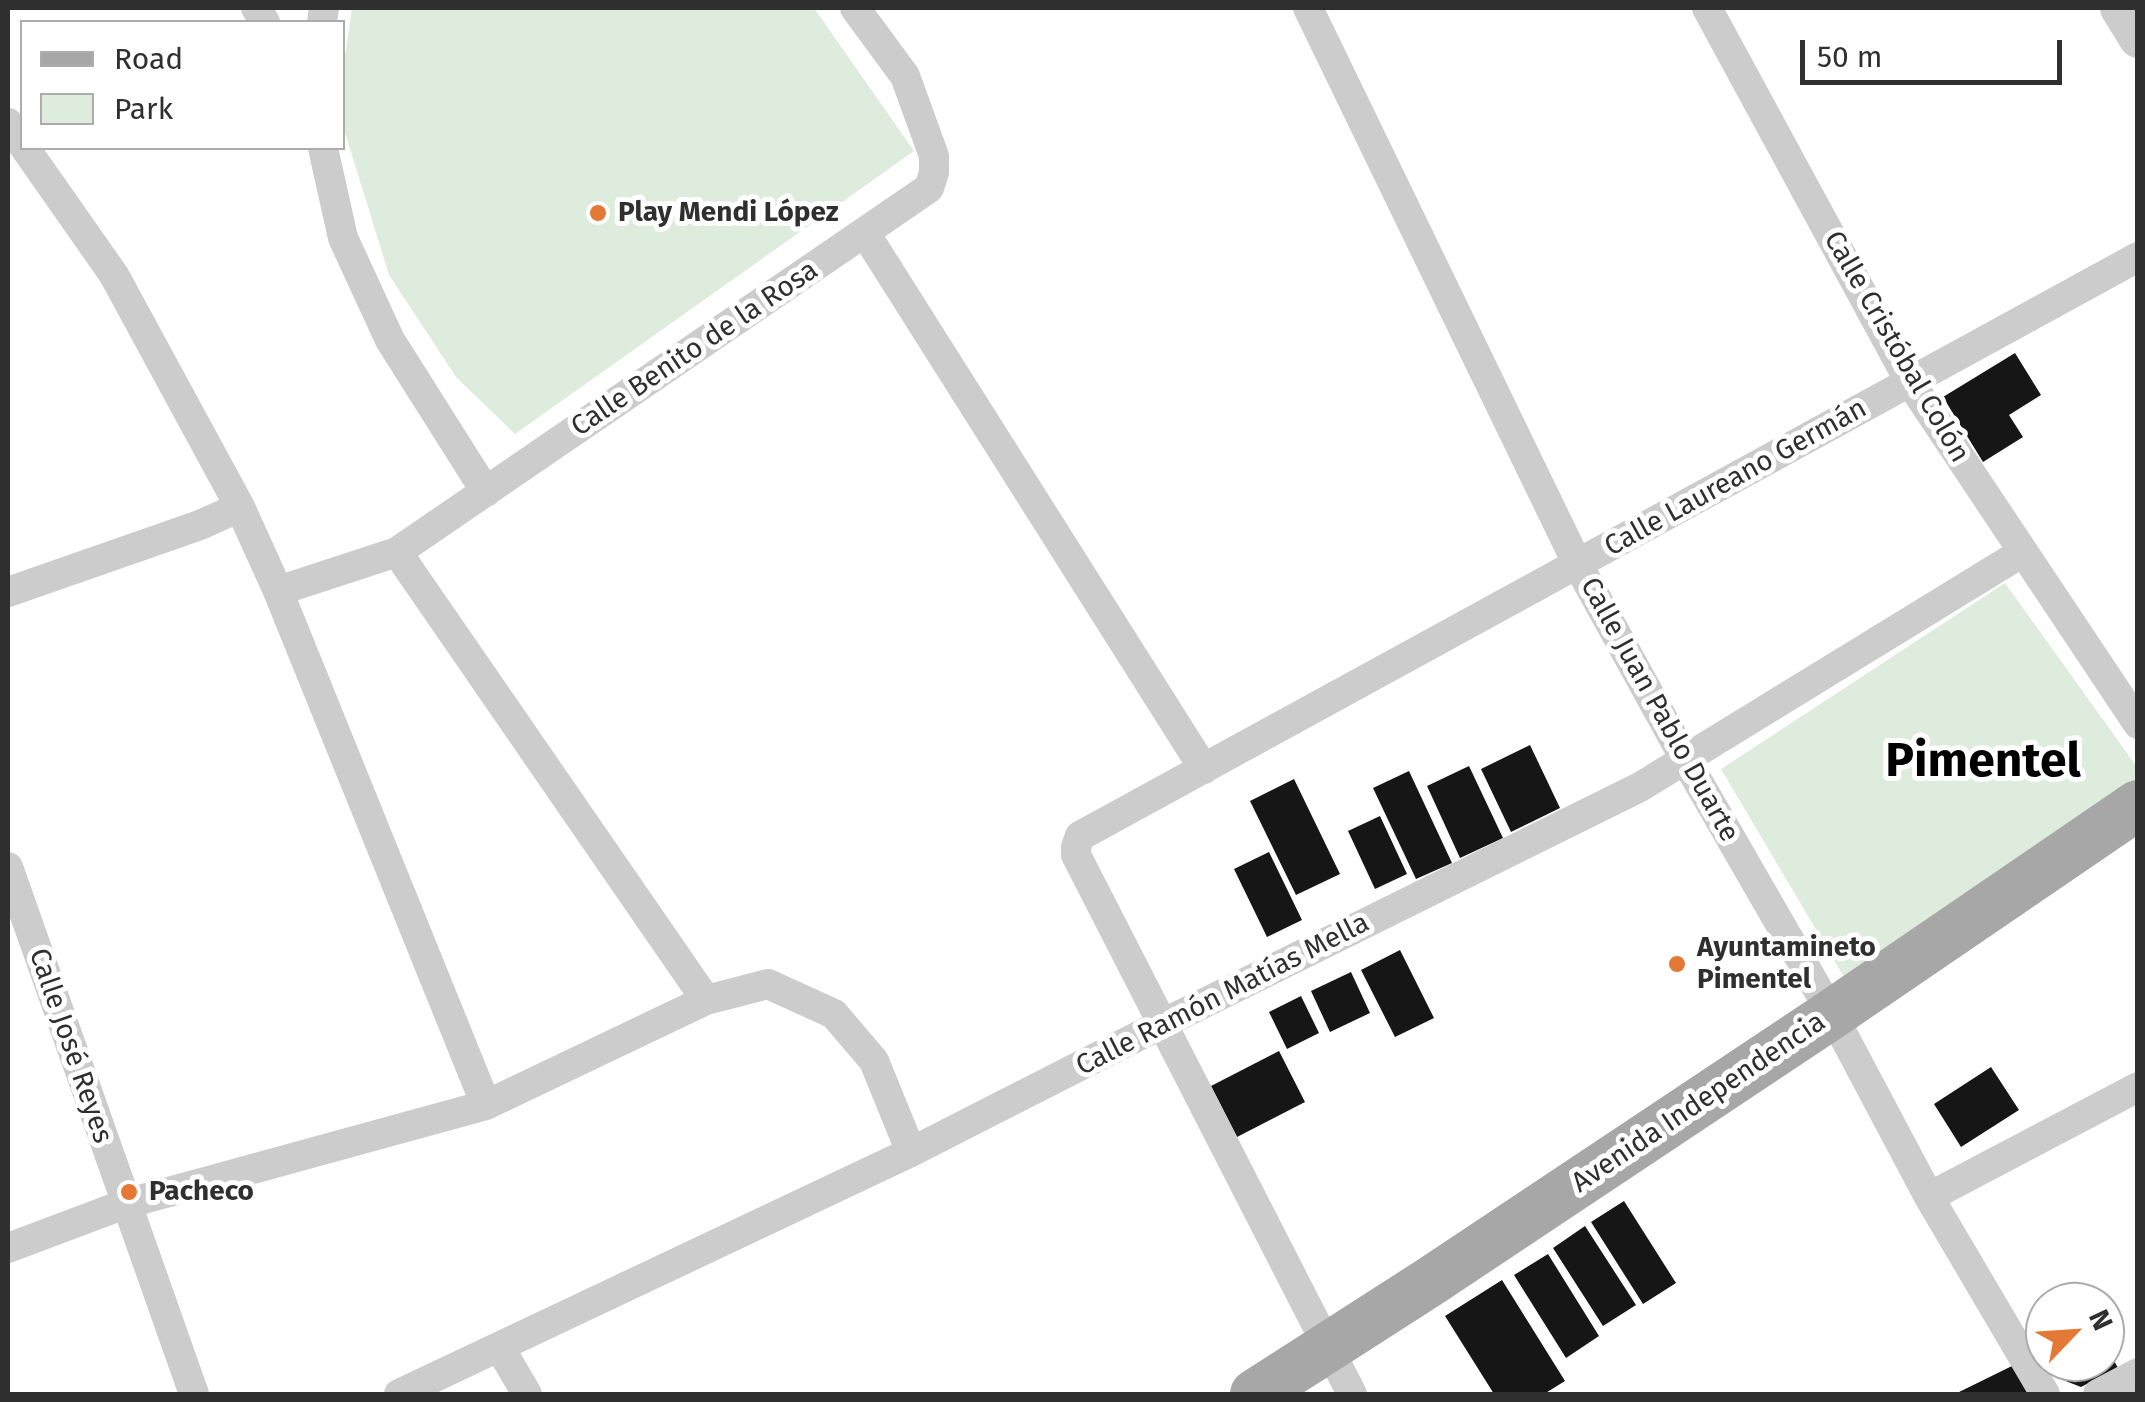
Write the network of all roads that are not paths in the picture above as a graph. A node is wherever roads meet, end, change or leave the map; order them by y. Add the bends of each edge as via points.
1 (855, 8) edge
2 (1308, 8) edge
3 (1707, 8) edge
4 (2119, 8) edge
5 (2138, 39) edge
6 (27, 150) edge
7 (322, 150) edge
8 (865, 233) junction
9 (2138, 256) edge
10 (1910, 382) junction
11 (486, 492) junction
12 (240, 507) junction
13 (397, 552) junction
14 (2023, 552) junction
15 (1578, 565) junction
16 (278, 591) junction
17 (8, 592) edge
18 (2138, 724) edge
19 (1685, 759) junction
20 (1204, 769) junction
21 (2138, 804) edge
22 (8, 867) edge
23 (706, 1000) junction
24 (1832, 1014) junction
25 (1162, 1024) junction
26 (2138, 1087) edge
27 (486, 1105) junction
28 (911, 1152) junction
29 (1930, 1197) junction
30 (125, 1204) junction
31 (8, 1248) edge
32 (500, 1348) junction
33 (1328, 1348) junction
34 (2138, 1374) edge
35 (194, 1394) edge
36 (400, 1394) edge
37 (528, 1394) edge
38 (1256, 1394) edge
39 (1352, 1394) edge
40 (2045, 1394) edge
41 (2098, 1394) edge

1 - 8 street, Calle Benito de la Rosa via 905,76 934,156 929,188
2 - 15 street, Calle Juan Pablo Duarte
3 - 10 street, Calle Cristóbal Colón
4 - 5 street
6 - 12 street via 114,276
7 - 11 street via 343,238 390,340
8 - 11 street, Calle Benito de la Rosa
8 - 20 street
9 - 10 street, Calle Laureano Germán
10 - 14 street, Calle Cristóbal Colón
10 - 15 street, Calle Laureano Germán
11 - 13 street, Calle Benito de la Rosa
12 - 16 street
12 - 17 street
13 - 16 street, Calle Benito de la Rosa
13 - 23 street
14 - 18 street, Calle Cristóbal Colón
14 - 19 street, Calle Ramón Matías Mella
15 - 19 street, Calle Juan Pablo Duarte
15 - 20 street, Calle Laureano Germán
16 - 27 street
19 - 24 street, Calle Juan Pablo Duarte
19 - 25 street, Calle Ramón Matías Mella
20 - 25 street, Calle Laureano Germán via 1080,836 1076,847
21 - 24 main road, Avenida Independencia
22 - 30 street, Calle José Reyes
23 - 27 street
23 - 28 street via 768,984 834,1014 874,1061
24 - 29 street, Calle Juan Pablo Duarte
24 - 33 main road, Avenida Independencia
25 - 28 street, Calle Ramón Matías Mella
25 - 33 street
26 - 29 street
27 - 30 street
28 - 32 street, Calle Ramón Matías Mella
29 - 40 street, Calle Juan Pablo Duarte
30 - 31 street
30 - 35 street, Calle José Reyes
32 - 36 street, Calle Ramón Matías Mella
32 - 37 street
33 - 38 main road, Avenida Independencia
33 - 39 street
34 - 41 street

